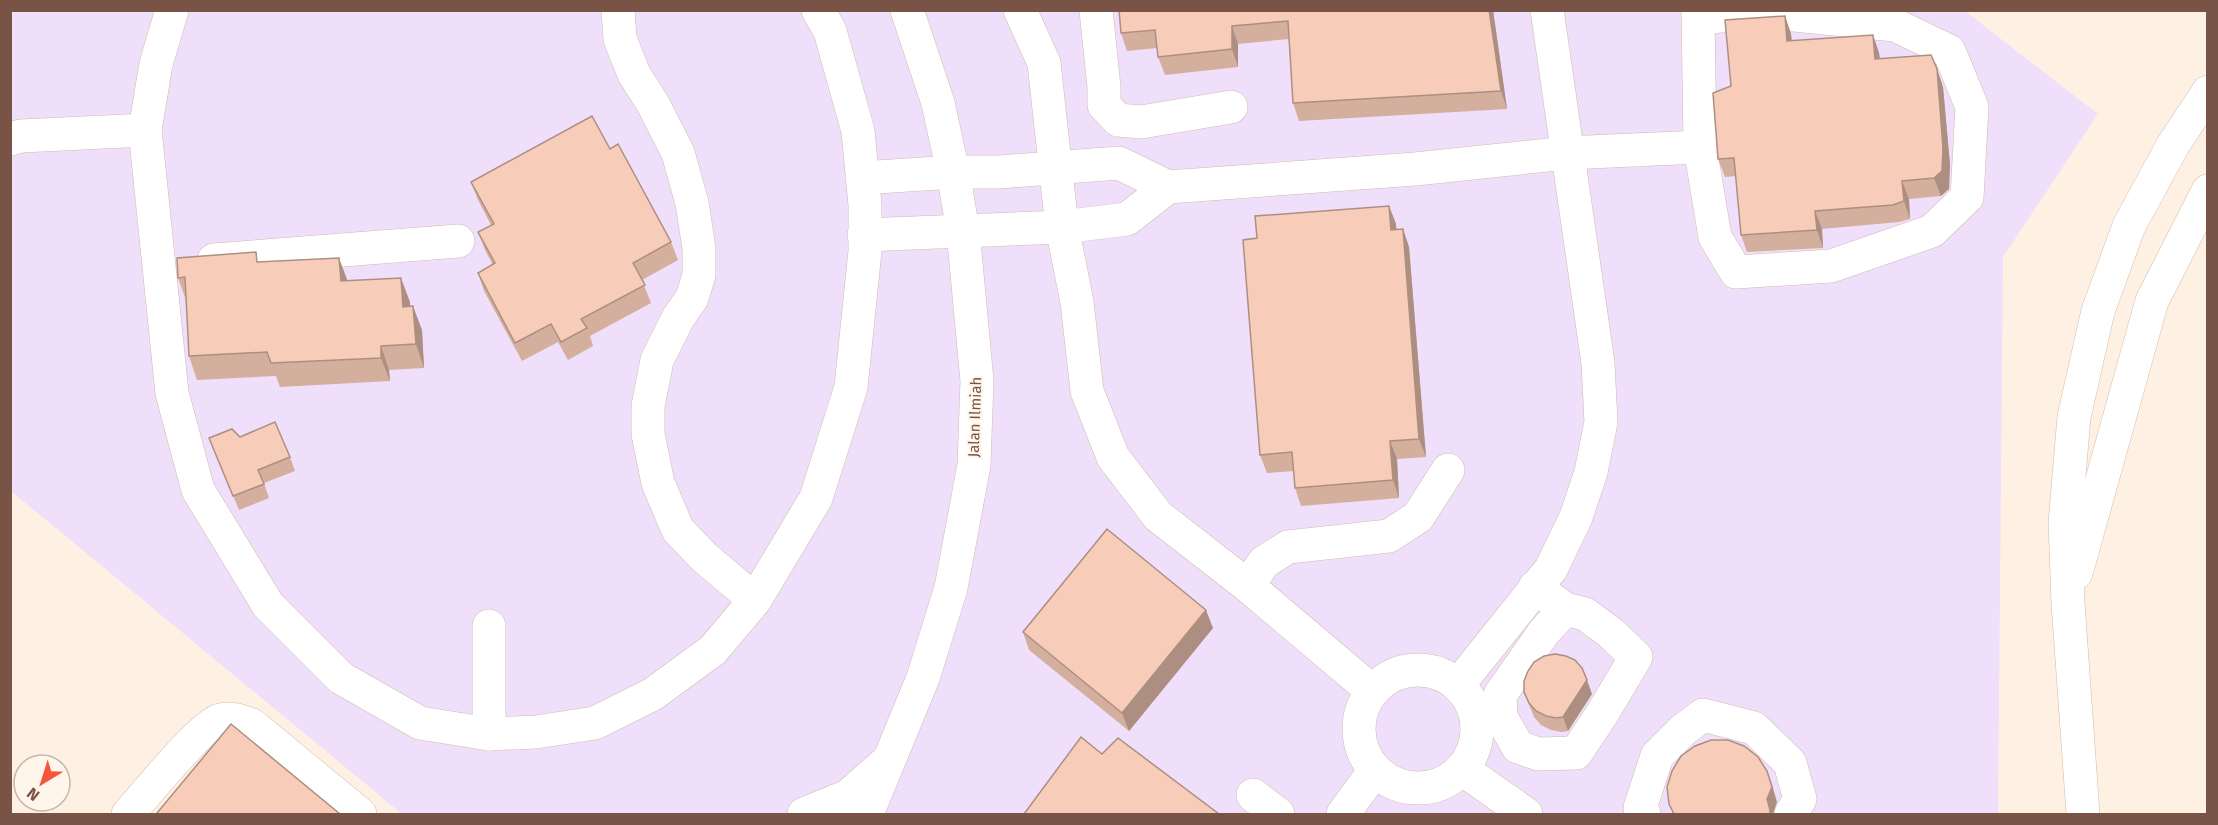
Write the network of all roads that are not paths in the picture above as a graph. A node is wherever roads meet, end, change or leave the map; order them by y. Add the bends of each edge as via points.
1 (172, 10) edge
2 (618, 10) edge
3 (818, 10) edge
4 (907, 10) edge
5 (1020, 10) edge
6 (1096, 10) edge
7 (1547, 10) edge
8 (1699, 14) edge
9 (2208, 92) edge
10 (1231, 107) dead end
11 (145, 130) junction
12 (10, 139) edge
13 (1700, 147) junction
14 (1567, 153) junction
15 (1055, 168) junction
16 (953, 172) junction
17 (862, 178) junction
18 (1168, 187) junction
19 (2208, 191) edge
20 (1062, 228) junction
21 (963, 231) junction
22 (864, 235) junction
23 (458, 241) dead end
24 (159, 265) junction
25 (1448, 471) dead end
26 (1248, 586) junction
27 (1535, 587) junction
28 (755, 600) junction
29 (2068, 603) junction
30 (1565, 609) junction
31 (489, 626) dead end
32 (1458, 685) junction
33 (1371, 690) junction
34 (489, 734) junction
35 (891, 758) junction
36 (1462, 769) junction
37 (1375, 770) junction
38 (1253, 795) dead end
39 (1804, 810) edge
40 (128, 814) edge
41 (360, 814) edge
42 (804, 814) edge
43 (867, 814) edge
44 (1278, 814) edge
45 (1343, 814) edge
46 (1526, 814) edge
47 (1644, 814) edge
48 (2083, 814) edge

1 - 11 street via 156,64
2 - 28 street via 620,39 634,74 678,153 699,248 699,275 692,298 657,360 648,406 648,434 658,483 678,530
3 - 17 street via 830,32 858,131
4 - 16 street, Jalan Ilmiah via 938,103
5 - 15 street via 1044,63
6 - 10 street via 1104,105 1118,120 1141,122
7 - 14 street
8 - 13 street
8 - 13 street via 1764,12 1895,25 1949,51 1972,107 1967,197 1932,231 1831,266 1736,272 1716,237
9 - 29 street via 2173,145 2129,226 2098,311 2074,417 2065,523
11 - 12 street
11 - 24 street
13 - 14 street
14 - 18 street
14 - 27 street via 1598,363 1601,422 1591,472 1576,517 1551,569
15 - 16 street
15 - 18 street via 1119,163
15 - 20 street
16 - 17 street
16 - 21 street, Jalan Ilmiah
17 - 22 street via 866,205
18 - 20 street via 1127,219
19 - 29 street via 2152,301
20 - 21 street
20 - 26 street via 1077,302 1087,391 1113,457 1158,516
21 - 22 street
21 - 35 street, Jalan Ilmiah via 977,381 974,465 951,588 923,678
22 - 28 street via 851,387 816,498
23 - 24 street
24 - 34 street via 172,393 198,490 268,604 341,678 420,723
25 - 26 street via 1418,517 1389,536 1288,548 1264,562
26 - 33 street
27 - 30 street
27 - 32 street
28 - 34 street via 713,650 643,699 595,723
29 - 48 street
30 - 30 street via 1584,614 1636,657 1575,753 1539,754 1518,747 1502,717 1500,694
31 - 34 street
32 - 33 street via 1442,674 1423,669 1386,678
32 - 36 street via 1470,699 1477,735 1473,753
33 - 37 street via 1360,709 1358,731 1363,752
35 - 42 street via 848,796
35 - 43 street, Jalan Ilmiah
36 - 37 street via 1448,781 1410,788 1391,782
36 - 46 street
37 - 45 street
38 - 44 street
39 - 47 street via 1790,763 1754,728 1703,715 1656,756 1640,808
40 - 41 street via 202,731 218,720 231,718 252,725

